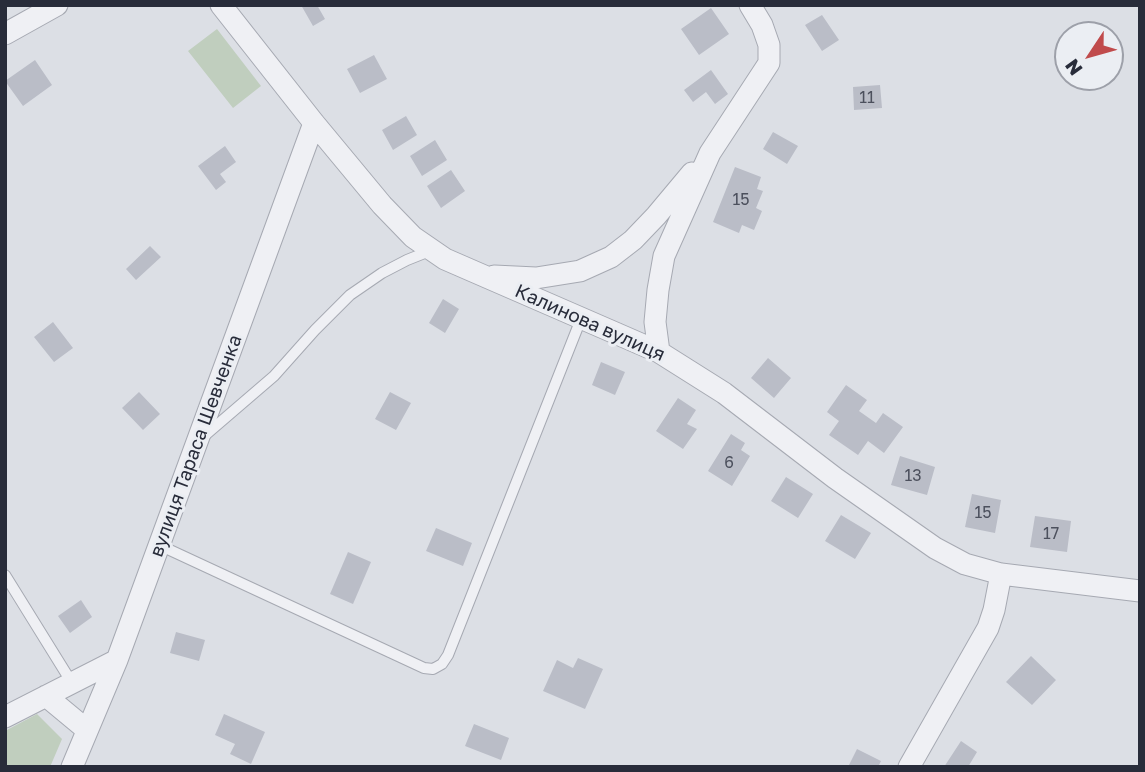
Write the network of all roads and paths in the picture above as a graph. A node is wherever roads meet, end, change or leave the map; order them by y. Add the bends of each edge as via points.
1 (57, 5) edge
2 (221, 5) edge
3 (750, 5) edge
4 (5, 34) edge
5 (314, 123) junction
6 (710, 153) junction
7 (432, 250) junction
8 (484, 276) junction
9 (581, 319) junction
10 (659, 352) junction
11 (197, 443) junction
12 (159, 545) junction
13 (1001, 574) junction
14 (5, 575) edge
15 (1140, 591) edge
16 (117, 660) junction
17 (72, 683) junction
18 (46, 696) junction
19 (5, 717) edge
20 (87, 730) junction
21 (72, 767) edge
22 (909, 767) edge

1 - 4 street
2 - 5 street, Калинова вулиця
3 - 6 street via 769,45 769,63
5 - 7 street, Калинова вулиця via 382,205
5 - 11 street, вулиця Тараса Шевченка
6 - 8 street via 656,216 611,257 580,271 536,278
6 - 10 street via 664,256 655,322
7 - 8 street, Калинова вулиця
7 - 11 lane via 382,273 350,295 274,376
8 - 9 street, Калинова вулиця
9 - 10 street, Калинова вулиця
9 - 12 lane via 448,655 433,669
10 - 13 street, Калинова вулиця via 724,393 935,548 965,564
11 - 12 street, вулиця Тараса Шевченка
12 - 16 street, вулиця Тараса Шевченка
13 - 15 street, Калинова вулиця
13 - 22 street via 988,628
14 - 17 lane
16 - 17 street
16 - 20 street, вулиця Тараса Шевченка
17 - 18 street
18 - 19 street
18 - 20 street
20 - 21 street, вулиця Тараса Шевченка

